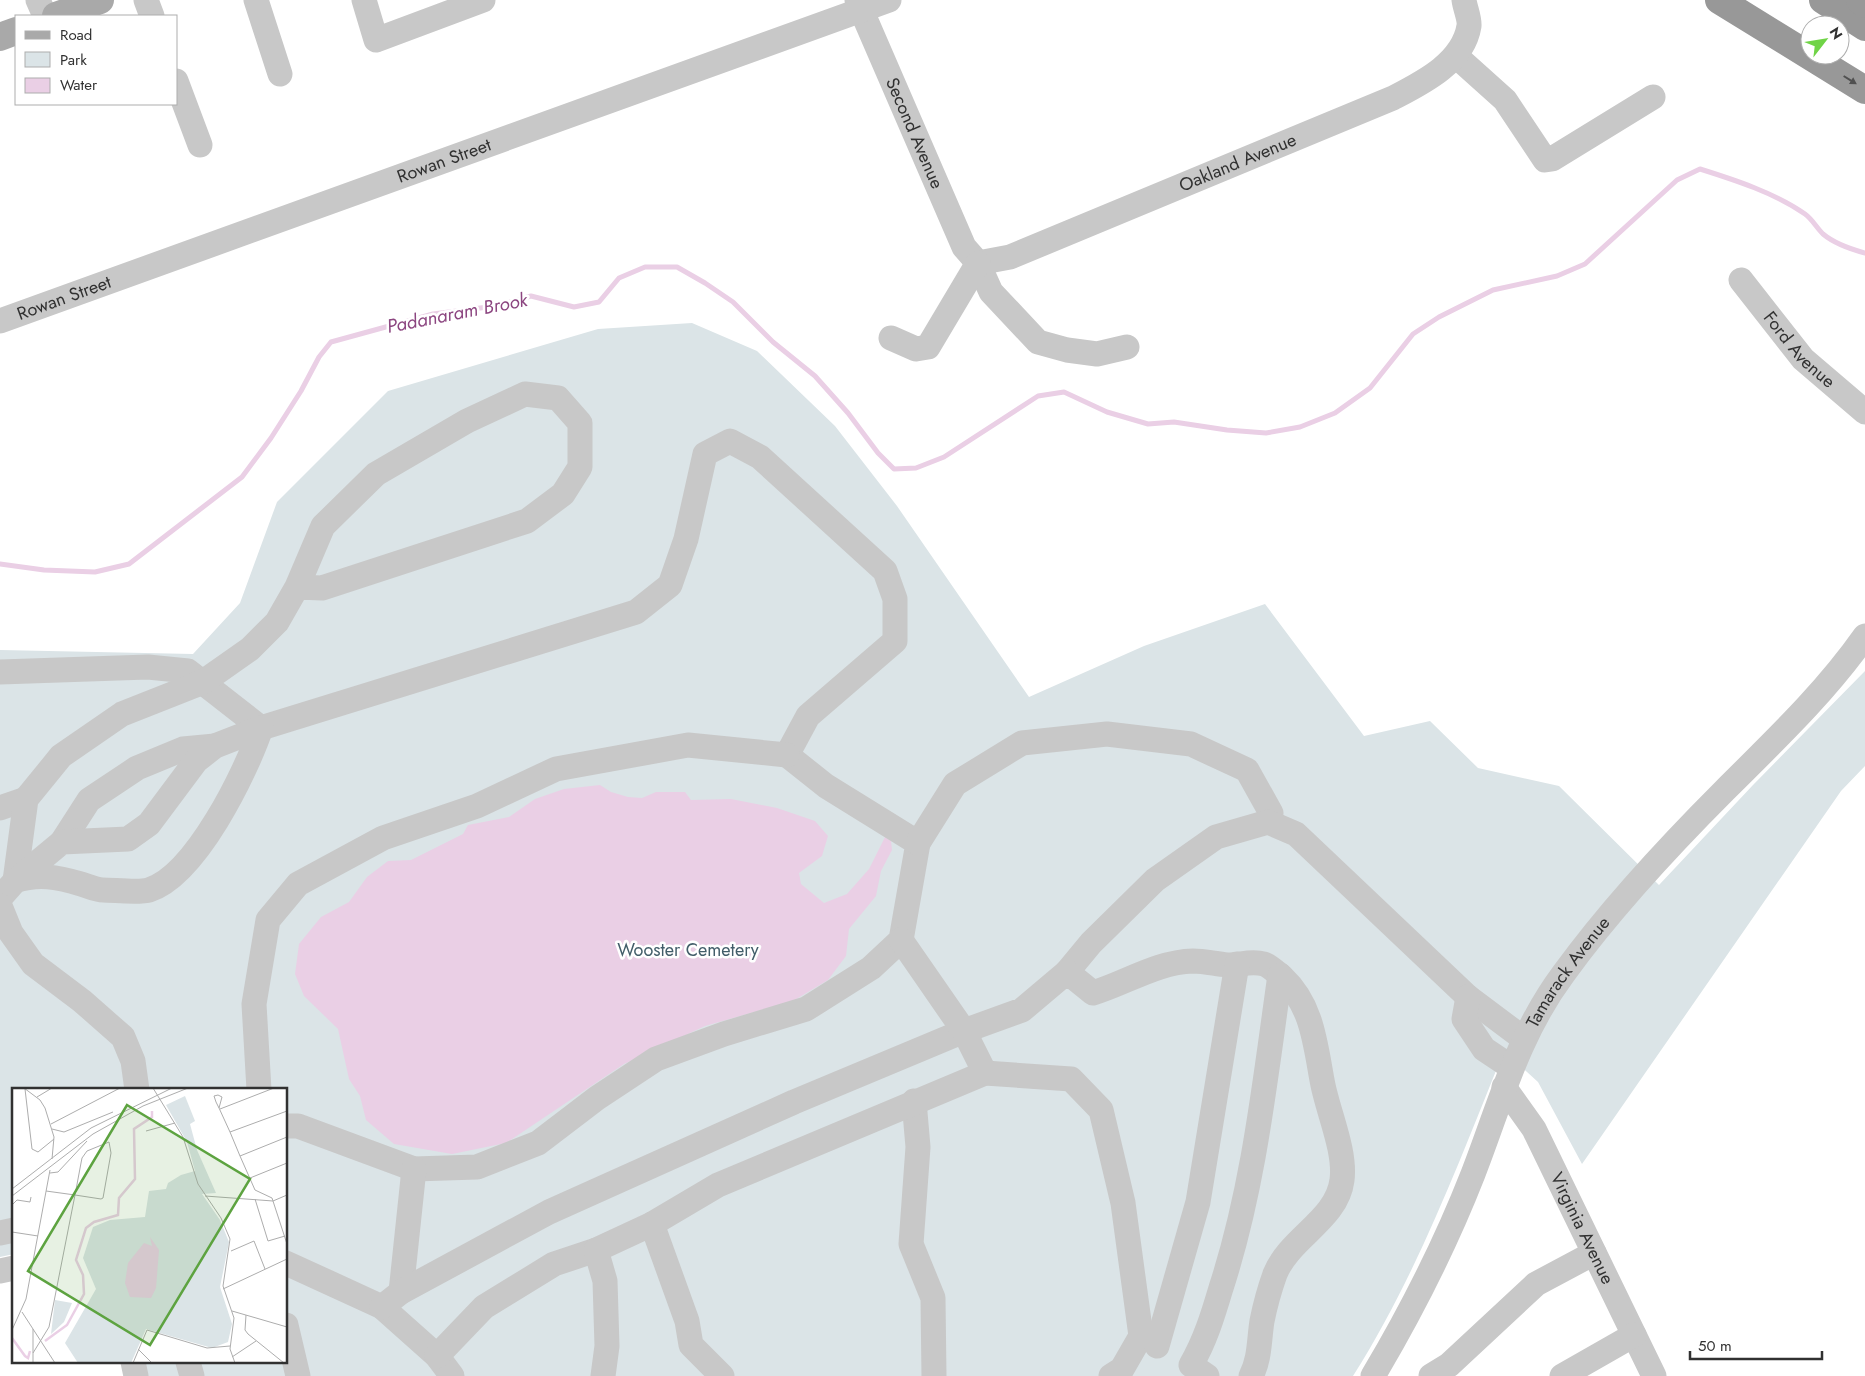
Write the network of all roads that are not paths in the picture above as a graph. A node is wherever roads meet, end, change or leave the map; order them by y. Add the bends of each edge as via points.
1 (38, 0) edge
2 (100, 0) edge
3 (146, 0) edge
4 (256, 0) edge
5 (364, 0) edge
6 (889, 0) edge
7 (1464, 0) edge
8 (1706, 0) edge
9 (1719, 0) edge
10 (1823, 0) edge
11 (1860, 0) edge
12 (474, 4) edge
13 (1865, 4) edge
14 (859, 5) edge
15 (45, 15) edge
16 (59, 15) edge
17 (152, 15) edge
18 (1865, 27) edge
19 (15, 31) edge
20 (0, 37) edge
21 (1782, 38) junction
22 (1456, 56) junction
23 (280, 74) dead end
24 (178, 86) edge
25 (1865, 90) edge
26 (1653, 97) dead end
27 (200, 145) dead end
28 (978, 263) junction
29 (1741, 280) dead end
30 (0, 321) edge
31 (891, 338) dead end
32 (1127, 347) dead end
33 (1865, 412) edge
34 (297, 587) junction
35 (1865, 636) edge
36 (0, 672) edge
37 (203, 682) junction
38 (261, 728) junction
39 (215, 746) junction
40 (787, 755) junction
41 (26, 799) junction
42 (0, 808) edge
43 (1268, 822) junction
44 (62, 842) junction
45 (918, 843) junction
46 (8, 890) edge
47 (0, 906) edge
48 (901, 940) junction
49 (1237, 964) junction
50 (1067, 972) junction
51 (1280, 976) junction
52 (1468, 997) junction
53 (964, 1030) junction
54 (1524, 1039) junction
55 (984, 1073) junction
56 (1508, 1077) junction
57 (137, 1088) edge
58 (259, 1088) edge
59 (914, 1101) junction
60 (288, 1126) edge
61 (414, 1169) junction
62 (652, 1224) junction
63 (596, 1250) junction
64 (1594, 1253) junction
65 (288, 1267) edge
66 (401, 1292) junction
67 (382, 1308) junction
68 (288, 1334) edge
69 (1634, 1335) junction
70 (1149, 1341) junction
71 (437, 1356) junction
72 (1199, 1371) edge
73 (1565, 1375) edge
74 (298, 1376) edge
75 (452, 1376) edge
76 (603, 1376) edge
77 (722, 1376) edge
78 (934, 1376) edge
79 (1111, 1376) edge
80 (1251, 1376) edge
81 (1373, 1376) edge
82 (1431, 1376) edge
83 (1654, 1376) edge

1 - 15 street
2 - 16 main road
3 - 17 street
4 - 23 street
5 - 12 street via 376,40
6 - 14 street, Rowan Street
7 - 22 street, Oakland Avenue via 1469,26
8 - 21 highway
9 - 21 highway
10 - 18 highway
11 - 13 highway
14 - 28 street, Second Avenue via 964,247
14 - 30 street, Rowan Street
19 - 20 main road
21 -> 25 highway
22 - 26 street via 1505,100 1545,160 1552,159
22 - 28 street, Oakland Avenue via 1427,80 1393,98 1010,257
24 - 27 street
28 - 31 street via 928,347 916,349
28 - 32 street, Second Avenue via 991,292 1038,342 1097,354
29 - 33 street, Ford Avenue via 1803,359
34 - 34 street via 322,588 528,521 563,494 580,467 580,423 558,398 525,394 467,421 376,474 323,526
34 - 37 street via 277,622 250,649
35 - 54 street, Tamarack Avenue via 1808,706 1699,816 1624,898 1564,973 1533,1019
36 - 37 street via 148,666 188,670
37 - 38 street
37 - 41 street via 122,714 61,756
38 - 39 street
38 - 40 street via 636,612 670,586 686,538 705,454 730,441 760,457 885,571 895,599 895,641 808,716
38 - 46 street via 220,818 176,874 148,890 101,890 56,876 32,876
39 - 44 street via 183,749 137,768 89,800
39 - 44 street via 196,761 149,824 128,839
40 - 45 street via 826,786
40 - 58 street via 688,745 556,769 477,806 383,838 298,884 268,920 254,1004
41 - 42 street
41 - 46 street
43 - 45 street via 1271,813 1247,770 1191,744 1107,734 1022,743 955,784
43 - 50 street via 1216,837 1155,880
43 - 52 street via 1296,834
44 - 46 street
45 - 48 street
47 - 57 street via 11,933 33,964 123,1037 133,1061
48 - 53 street
48 - 61 street via 871,968 806,1009 656,1059 538,1143 477,1166
49 - 50 street via 1193,961 1142,972 1093,993
49 - 51 street via 1266,964
49 - 70 street via 1198,1202
50 - 53 street via 1022,1010
51 - 72 street via 1260,1117 1234,1248 1203,1345
51 - 80 street via 1295,989 1311,1020 1323,1088 1339,1145 1342,1180 1334,1206 1299,1240 1276,1272 1263,1319 1257,1365
52 - 54 street
52 - 56 street via 1464,1019
53 - 55 street
53 - 66 street via 549,1212
54 - 56 street, Tamarack Avenue
55 - 59 street
55 - 70 street via 1071,1079 1101,1110 1123,1203
56 - 64 street, Virginia Avenue
56 - 81 street, Tamarack Avenue via 1473,1174 1441,1245
59 - 62 street via 718,1185
59 - 78 street via 918,1147 911,1244 933,1298
60 - 61 street via 298,1126
61 - 66 street
62 - 63 street
62 - 77 street via 688,1320 691,1345
63 - 71 street via 554,1264 484,1307
63 - 76 street via 605,1281 607,1346
64 - 69 street, Virginia Avenue
64 - 82 street via 1536,1284 1449,1365
65 - 67 street
66 - 67 street
67 - 71 street
68 - 74 street
69 - 73 street
69 - 83 street, Virginia Avenue
70 - 72 street
70 - 79 street
71 - 75 street

